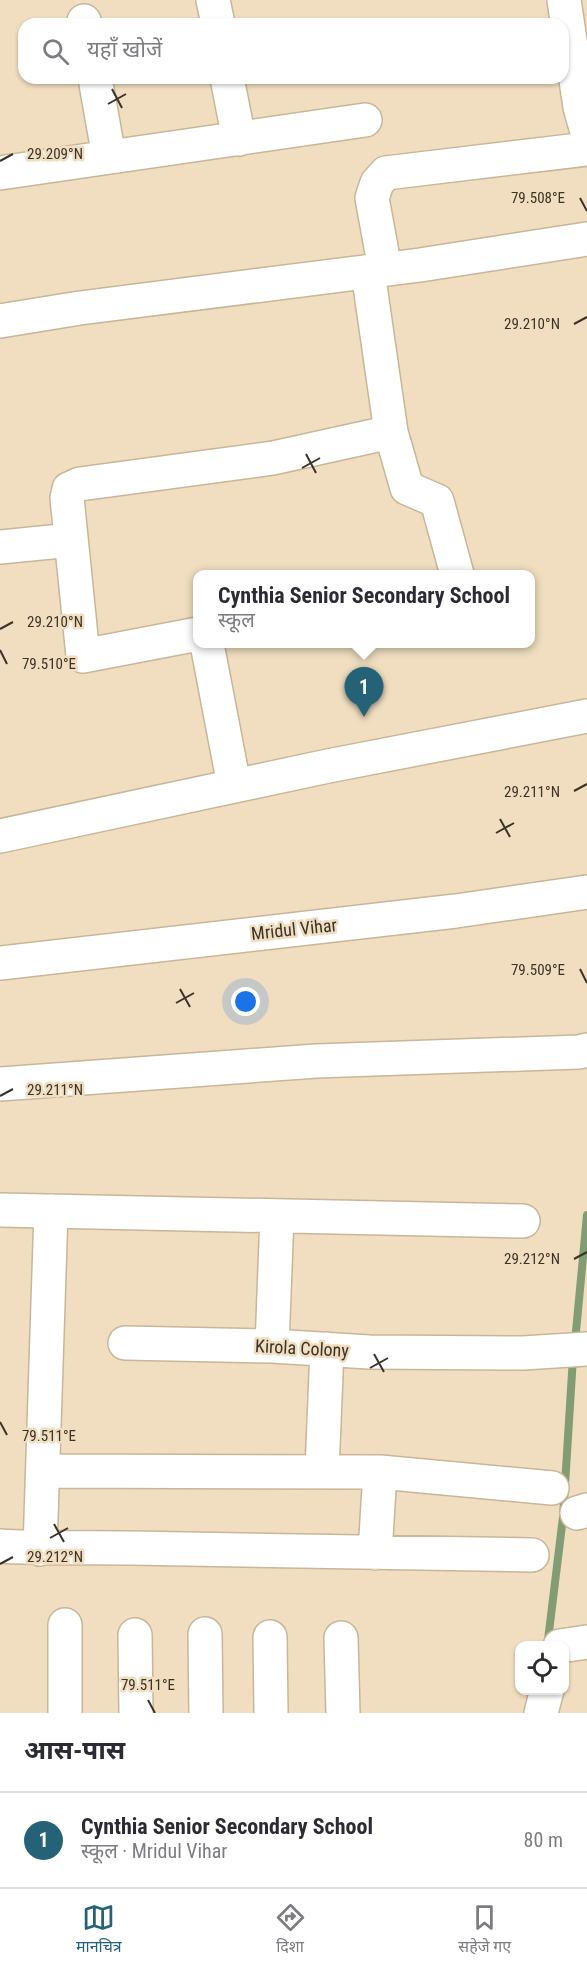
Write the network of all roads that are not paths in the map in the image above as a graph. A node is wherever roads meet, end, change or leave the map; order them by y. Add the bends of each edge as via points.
1 (213, 0) edge
2 (564, 0) edge
3 (217, 18) edge
4 (567, 18) edge
5 (569, 33) edge
6 (96, 84) edge
7 (229, 84) edge
8 (365, 120) dead end
9 (587, 132) edge
10 (239, 139) junction
11 (587, 149) edge
12 (109, 157) junction
13 (0, 173) edge
14 (587, 239) edge
15 (377, 270) junction
16 (0, 321) edge
17 (391, 432) junction
18 (71, 540) junction
19 (0, 547) edge
20 (456, 570) edge
21 (193, 635) edge
22 (208, 648) edge
23 (587, 716) edge
24 (234, 785) junction
25 (0, 836) edge
26 (587, 892) edge
27 (0, 963) edge
28 (587, 1050) edge
29 (0, 1084) edge
30 (0, 1210) edge
31 (51, 1211) junction
32 (277, 1216) junction
33 (523, 1221) dead end
34 (125, 1343) dead end
35 (272, 1346) junction
36 (327, 1349) junction
37 (578, 1350) edge
38 (43, 1471) junction
39 (322, 1471) junction
40 (380, 1472) junction
41 (552, 1488) dead end
42 (0, 1546) edge
43 (40, 1548) junction
44 (375, 1553) junction
45 (532, 1555) dead end
46 (65, 1625) dead end
47 (205, 1634) dead end
48 (135, 1635) dead end
49 (270, 1636) dead end
50 (341, 1638) dead end
51 (587, 1642) edge
52 (569, 1645) edge
53 (546, 1695) edge
54 (65, 1713) edge
55 (136, 1713) edge
56 (206, 1713) edge
57 (271, 1713) edge
58 (343, 1713) edge
59 (541, 1713) edge

1 - 3 street
2 - 4 street
5 - 9 street
6 - 12 street
7 - 10 street
8 - 10 street
10 - 12 street
11 - 15 street via 386,173 372,198
12 - 13 street
14 - 15 street
15 - 16 street
15 - 17 street
17 - 18 street via 273,458 80,483 69,489 67,498
17 - 20 street via 407,488 437,501
18 - 19 street
18 - 21 street via 83,656
22 - 24 street
23 - 24 street
24 - 25 street
26 - 27 street, Mridul Vihar via 456,911
28 - 29 street via 316,1061
30 - 31 street
31 - 32 street
31 - 38 street
32 - 33 street
32 - 35 street
34 - 35 street, Kirola Colony
35 - 36 street, Kirola Colony
36 - 37 street, Kirola Colony via 523,1353
36 - 39 street
38 - 39 street
38 - 43 street
39 - 40 street
40 - 41 street
40 - 44 street
42 - 43 street
43 - 44 street
44 - 45 street
46 - 54 street
47 - 56 street
48 - 55 street
49 - 57 street
50 - 58 street
51 - 52 street
53 - 59 street

